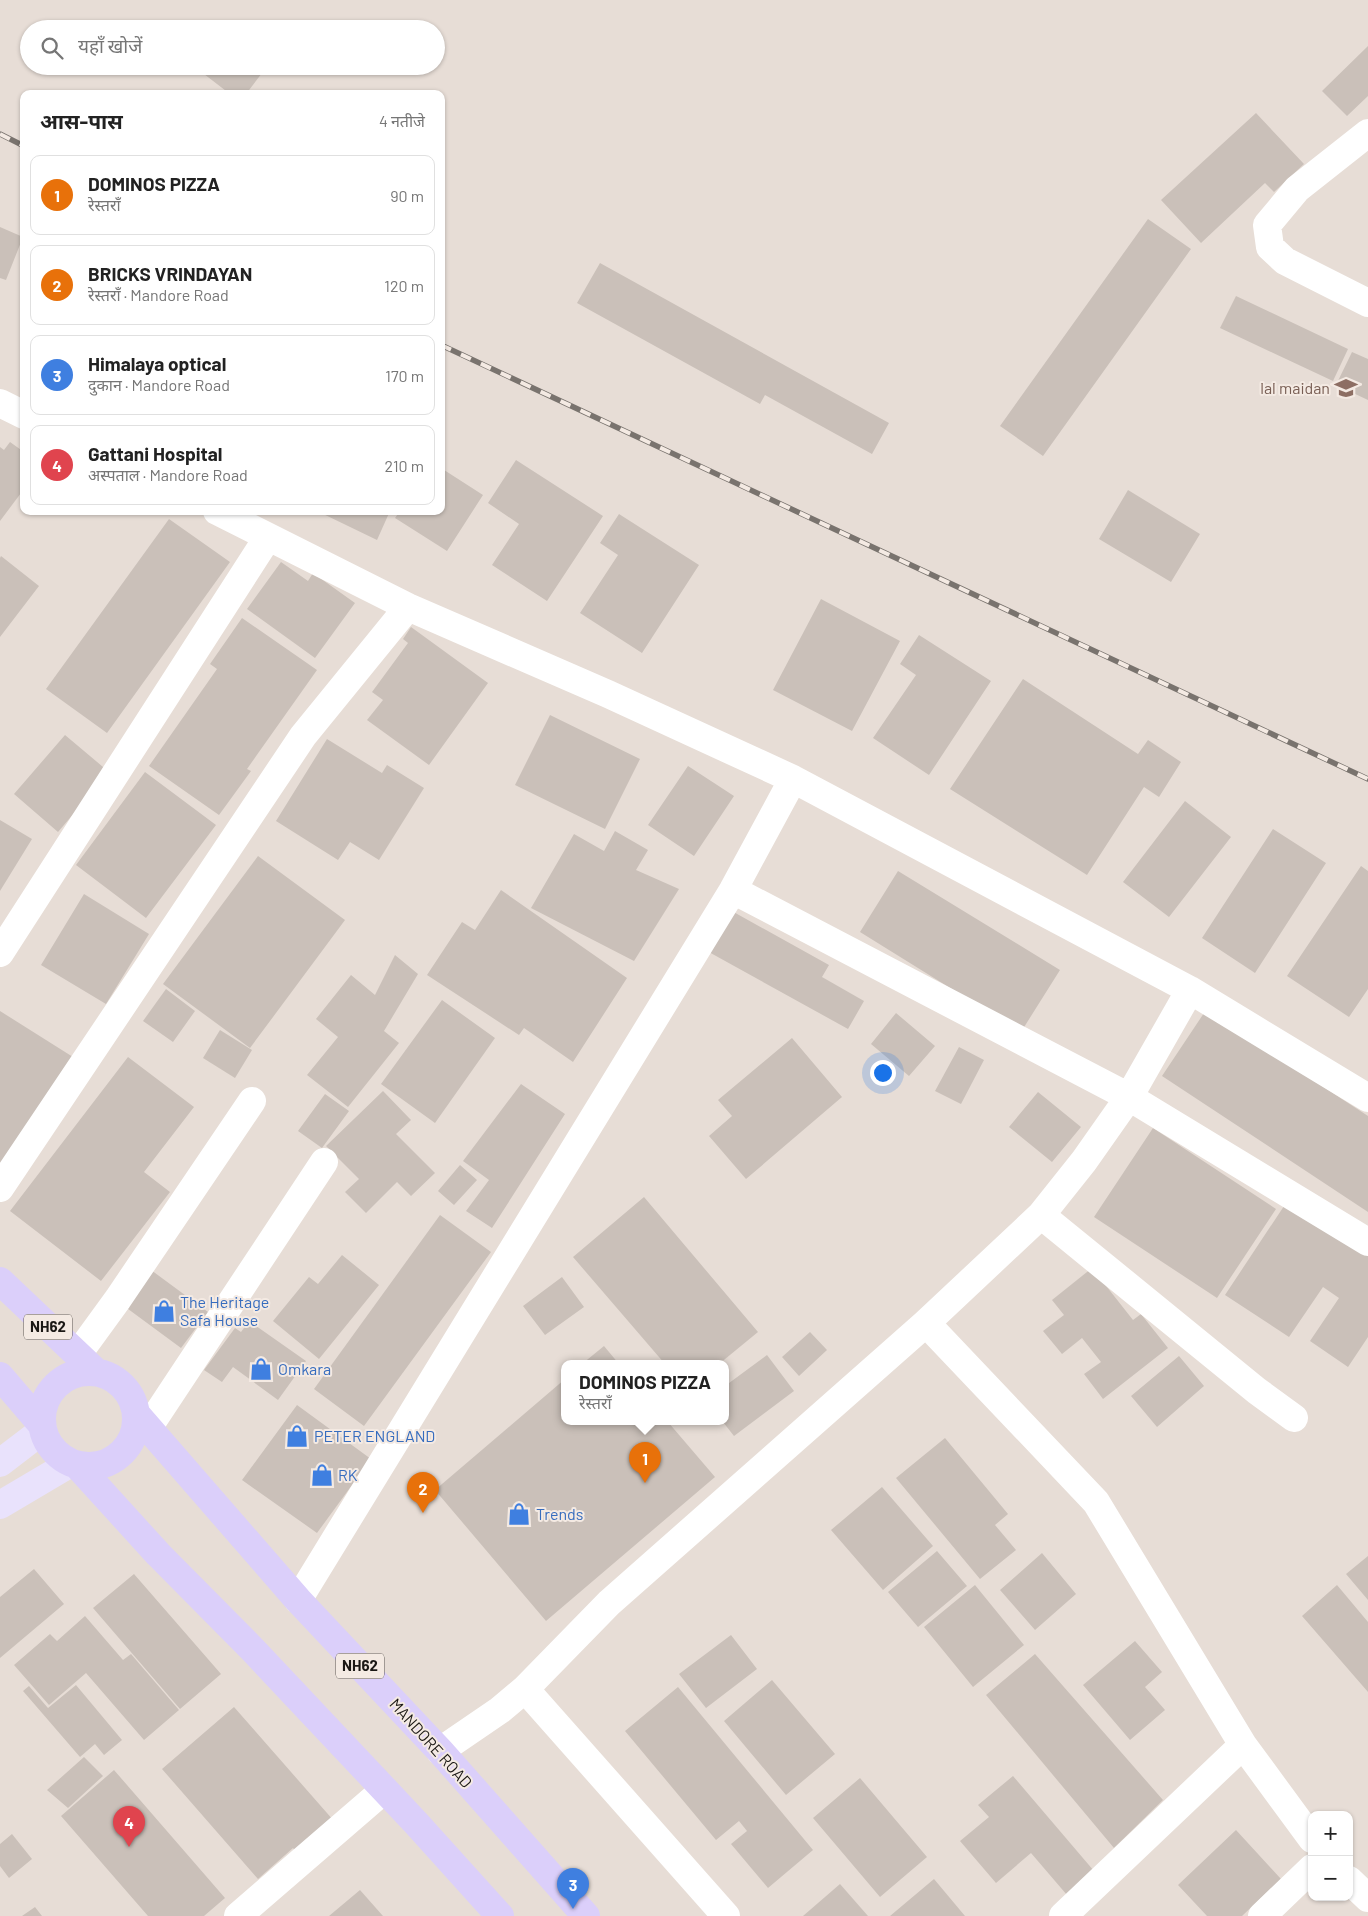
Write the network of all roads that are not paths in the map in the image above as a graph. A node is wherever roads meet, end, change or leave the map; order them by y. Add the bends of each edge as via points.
1 (1368, 133) edge
2 (1368, 303) edge
3 (0, 403) edge
4 (20, 413) edge
5 (225, 515) edge
6 (268, 537) junction
7 (408, 607) junction
8 (793, 778) junction
9 (733, 890) junction
10 (0, 953) edge
11 (1190, 990) junction
12 (1129, 1097) junction
13 (1368, 1098) edge
14 (252, 1101) dead end
15 (324, 1162) dead end
16 (0, 1188) edge
17 (1041, 1214) junction
18 (1368, 1242) edge
19 (0, 1281) edge
20 (926, 1324) junction
21 (87, 1363) junction
22 (0, 1376) edge
23 (1294, 1418) dead end
24 (142, 1422) junction
25 (42, 1428) junction
26 (0, 1463) edge
27 (74, 1464) junction
28 (0, 1506) edge
29 (298, 1600) junction
30 (525, 1689) junction
31 (1243, 1745) junction
32 (440, 1751) junction
33 (384, 1790) junction
34 (1308, 1834) edge
35 (1308, 1872) edge
36 (1353, 1884) edge
37 (1368, 1898) edge
38 (238, 1916) edge
39 (500, 1916) edge
40 (586, 1916) edge
41 (726, 1916) edge
42 (1063, 1916) edge
43 (1262, 1916) edge

1 - 2 street via 1297,189 1267,225 1270,247 1284,261
3 - 4 street
5 - 6 street
6 - 7 street
6 - 10 street
7 - 8 street
7 - 16 street via 303,736
8 - 9 street
8 - 11 street
9 - 12 street
9 - 29 street
11 - 12 street
11 - 13 street
12 - 17 street via 1084,1161
12 - 18 street
14 - 21 street via 118,1299
15 - 24 street
17 - 20 street
17 - 23 street
19 - 21 highway, NH62
20 - 30 street via 609,1603
20 - 31 street via 1096,1502
21 - 24 highway, NH62 via 128,1391
21 - 25 highway via 52,1390 41,1413
22 - 25 highway
24 - 27 highway via 120,1455 100,1466
24 - 29 highway, MANDORE ROAD / NH62
25 - 26 main road
25 - 27 highway via 53,1450
27 - 28 main road
27 - 33 highway
29 - 32 highway, MANDORE ROAD / NH62
30 - 32 street
30 - 41 street
31 - 34 street
31 - 42 street
32 - 40 highway, MANDORE ROAD / NH62
33 - 38 street
33 - 39 highway
35 - 43 street
36 - 37 street

